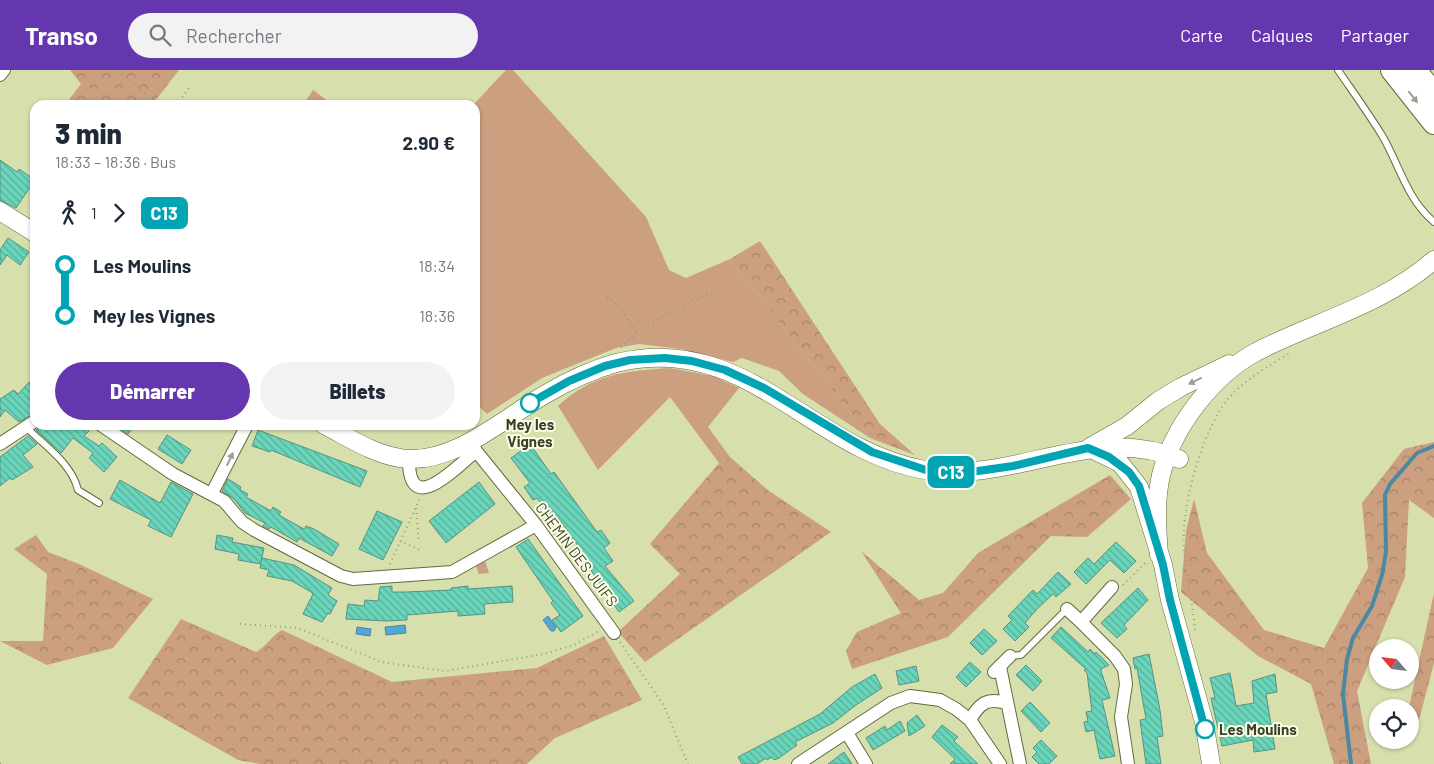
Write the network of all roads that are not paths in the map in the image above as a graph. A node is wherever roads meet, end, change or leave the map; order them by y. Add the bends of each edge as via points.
1 (4, 70) edge
2 (1338, 70) edge
3 (1392, 70) edge
4 (1415, 70) edge
5 (0, 75) edge
6 (1434, 94) edge
7 (1434, 123) edge
8 (0, 211) edge
9 (1434, 222) edge
10 (30, 230) edge
11 (1434, 260) edge
12 (1320, 325) junction
13 (1255, 353) junction
14 (30, 426) edge
15 (35, 430) edge
16 (108, 430) edge
17 (244, 430) edge
18 (334, 430) edge
19 (476, 442) junction
20 (0, 444) edge
21 (1088, 448) junction
22 (1174, 456) junction
23 (409, 459) junction
24 (212, 493) junction
25 (99, 504) dead end
26 (536, 525) junction
27 (1161, 560) junction
28 (1112, 587) road end
29 (1067, 609) joint
30 (1081, 622) junction
31 (614, 633) road end
32 (1010, 656) joint
33 (1006, 703) junction
34 (970, 720) junction
35 (847, 733) junction
36 (798, 764) edge
37 (866, 764) edge
38 (1000, 764) edge
39 (1020, 764) edge
40 (1128, 764) edge
41 (1211, 764) edge

1 - 5 street
2 - 9 lane via 1383,138 1412,198
3 -> 7 highway
4 - 6 highway
8 - 10 main road
11 - 12 main road via 1392,290
12 - 13 main road
12 - 22 main road via 1227,389
13 -> 21 main road via 1182,387 1127,426
13 - 22 main road via 1206,394 1186,421
14 - 20 street
15 - 25 lane via 67,467 76,480 78,490
16 - 24 street via 173,474
24 -> 17 street
18 - 23 main road via 382,453
19 - 21 main road via 569,381 617,363 665,358 725,370 764,388 872,452 926,470 964,473 1013,466
19 - 23 main road via 440,455
19 - 23 street via 436,483 425,488 416,487 411,482
19 - 26 street, CHEMIN DES JUIFS
21 - 22 main road via 1134,446
21 - 27 main road via 1120,463 1139,486
22 - 27 main road via 1159,494
24 - 26 street via 254,530 332,572 353,579 443,574 460,570
26 - 31 street, CHEMIN DES JUIFS
27 - 41 main road via 1204,722
28 - 30 street
29 - 30 street
29 - 32 lane via 1021,656
30 - 40 street via 1124,669 1126,684 1121,716
32 - 33 street via 996,671
33 - 34 street via 987,701 978,707
33 - 39 street
34 - 35 street via 940,700 910,696 891,703
34 - 38 street
35 - 36 street
35 - 37 street

